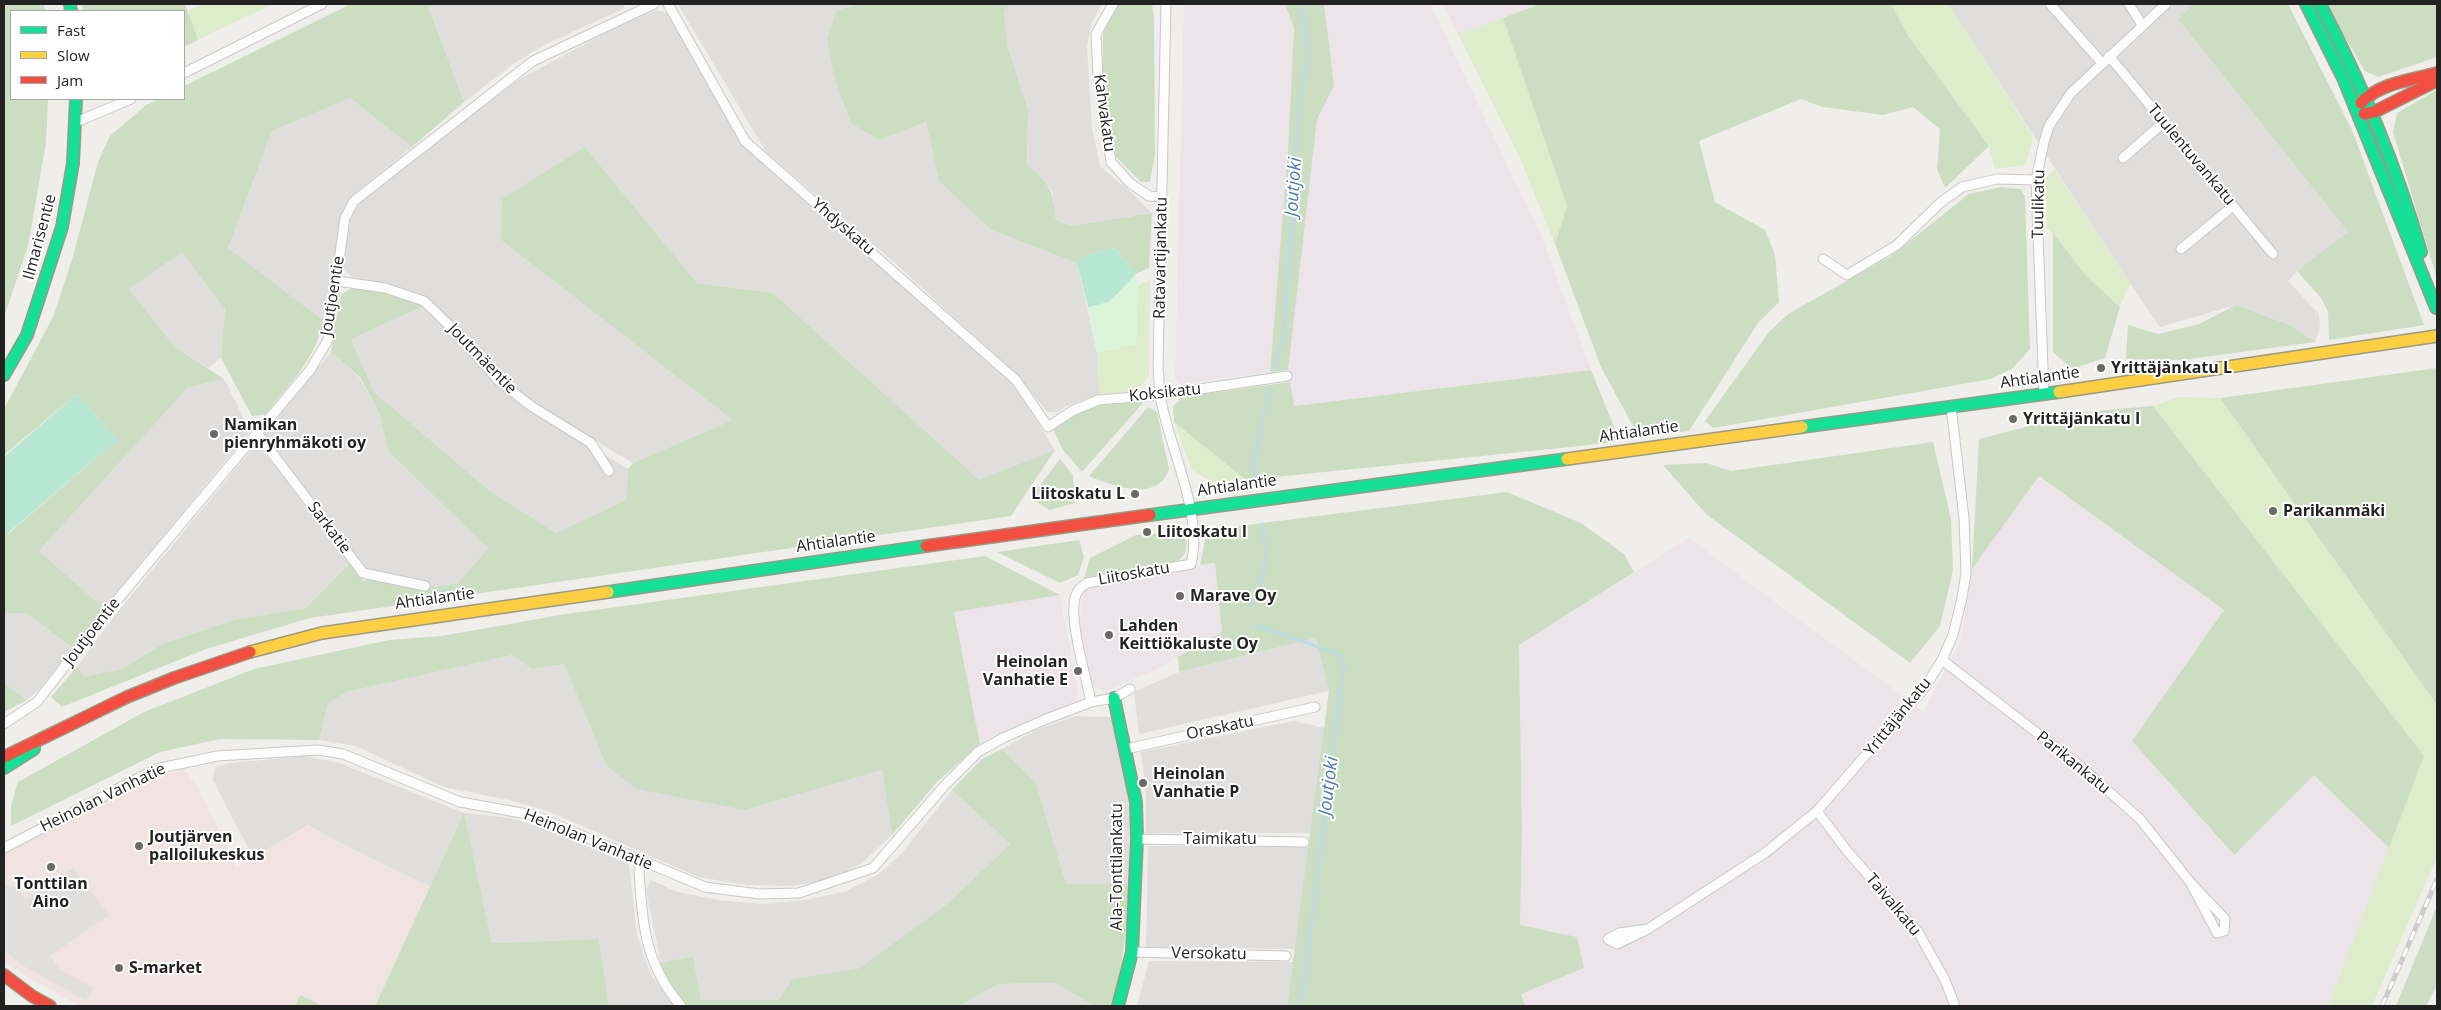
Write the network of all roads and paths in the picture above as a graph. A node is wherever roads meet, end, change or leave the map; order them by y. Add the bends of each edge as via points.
1 (322, 4) edge
2 (654, 4) edge
3 (668, 4) edge
4 (1113, 4) edge
5 (1166, 4) edge
6 (2050, 4) edge
7 (2129, 4) edge
8 (2166, 4) edge
9 (2306, 4) edge
10 (2320, 4) edge
11 (2142, 25) junction
12 (2105, 60) junction
13 (185, 72) edge
14 (2437, 74) edge
15 (2437, 81) edge
16 (2366, 96) junction
17 (76, 100) edge
18 (129, 100) edge
19 (2358, 112) junction
20 (2374, 112) junction
21 (76, 122) junction
22 (2164, 122) junction
23 (2123, 158) dead end
24 (2036, 180) junction
25 (1162, 197) junction
26 (2233, 206) junction
27 (2180, 249) dead end
28 (2273, 254) dead end
29 (1823, 259) dead end
30 (337, 281) junction
31 (2437, 309) edge
32 (2437, 336) edge
33 (4, 375) edge
34 (1288, 376) dead end
35 (2044, 394) junction
36 (1160, 395) junction
37 (1951, 406) junction
38 (1048, 428) joint
39 (257, 434) junction
40 (609, 471) dead end
41 (1189, 509) junction
42 (425, 586) dead end
43 (1942, 660) junction
44 (1130, 689) dead end
45 (1114, 698) junction
46 (1091, 702) junction
47 (1315, 707) dead end
48 (4, 724) edge
49 (59, 732) junction
50 (1126, 749) junction
51 (4, 756) edge
52 (4, 768) edge
53 (1817, 811) junction
54 (1137, 839) junction
55 (1304, 842) dead end
56 (4, 848) edge
57 (640, 862) junction
58 (2190, 882) junction
59 (1648, 929) dead end
60 (1132, 952) junction
61 (1286, 956) dead end
62 (4, 975) edge
63 (50, 1006) edge
64 (681, 1006) edge
65 (1118, 1006) edge
66 (1955, 1006) edge

1 - 13 street
2 - 30 street, Joutjoentie via 533,61 363,193 354,201 345,218
3 - 38 street, Yhdyskatu via 745,141 1016,380
4 - 25 street, Kahvakatu via 1096,34 1098,77 1111,162 1130,183 1149,196
5 - 25 street, Ratavartijankatu
6 - 12 street, Tuulentuvankatu
7 - 11 street
8 - 11 street, Tuulikatu
9 - 19 main road
10 - 16 main road
11 - 12 street, Tuulikatu
12 - 22 street, Tuulentuvankatu
12 - 24 street, Tuulikatu via 2070,93 2053,120 2044,142
14 - 16 main road via 2396,84
15 - 20 main road
16 - 19 main road
16 - 20 main road
17 - 21 main road, Ilmarisentie
18 - 21 street
19 - 20 main road
19 - 31 main road
20 - 31 main road via 2407,201
21 - 33 main road, Ilmarisentie via 73,163 60,236 27,335
22 - 23 street
22 - 26 street, Tuulentuvankatu
24 - 29 street via 1997,179 1962,188 1940,203 1897,245 1847,275
24 - 35 street, Tuulikatu
25 - 36 street, Ratavartijankatu
26 - 27 street
26 - 28 street, Tuulentuvankatu
30 - 39 street, Joutjoentie via 328,340 310,370
30 - 40 street, Joutmäentie via 385,288 424,301 499,380 530,406 591,443
32 - 35 main road, Ahtialantie
34 - 36 street, Koksikatu
35 - 37 main road, Ahtialantie
36 - 38 street, Koksikatu via 1098,400 1072,411
36 - 41 street, Ratavartijankatu
37 - 41 main road, Ahtialantie
37 - 43 street, Yrittäjänkatu via 1964,518 1966,573 1955,626
39 - 42 street, Sarkatie via 363,573
39 - 48 street, Joutjoentie via 102,618 38,702
41 - 46 street, Liitoskatu via 1194,527 1191,564 1087,583 1078,590 1074,599 1074,622
41 - 49 main road, Ahtialantie via 322,633 272,645 174,678
43 - 53 street, Yrittäjänkatu via 1910,707
43 - 58 street, Parikankatu via 2078,765 2140,819
44 - 45 street, Heinolan Vanhatie
45 - 46 street, Heinolan Vanhatie
45 - 50 main road, Ala-Tonttilankatu
46 - 57 street, Heinolan Vanhatie via 1003,738 978,752 873,868 799,893 759,894 705,887
47 - 50 street, Oraskatu
49 - 51 main road, Ahtialantie
49 - 52 main road, Ahtialantie
50 - 54 main road, Ala-Tonttilankatu via 1136,802
53 - 59 street, Yrittäjänkatu via 1765,853
53 - 66 street, Taivalkatu via 1918,932
54 - 55 street, Taimikatu
54 - 60 main road, Ala-Tonttilankatu
56 - 57 street, Heinolan Vanhatie via 156,768 217,756 318,750 343,754 460,802 533,816
57 - 64 street via 646,941 662,982
58 - 58 street, Parikankatu via 2217,933 2224,931 2225,919
60 - 61 street, Versokatu
60 - 65 main road, Ala-Tonttilankatu
62 - 63 main road

